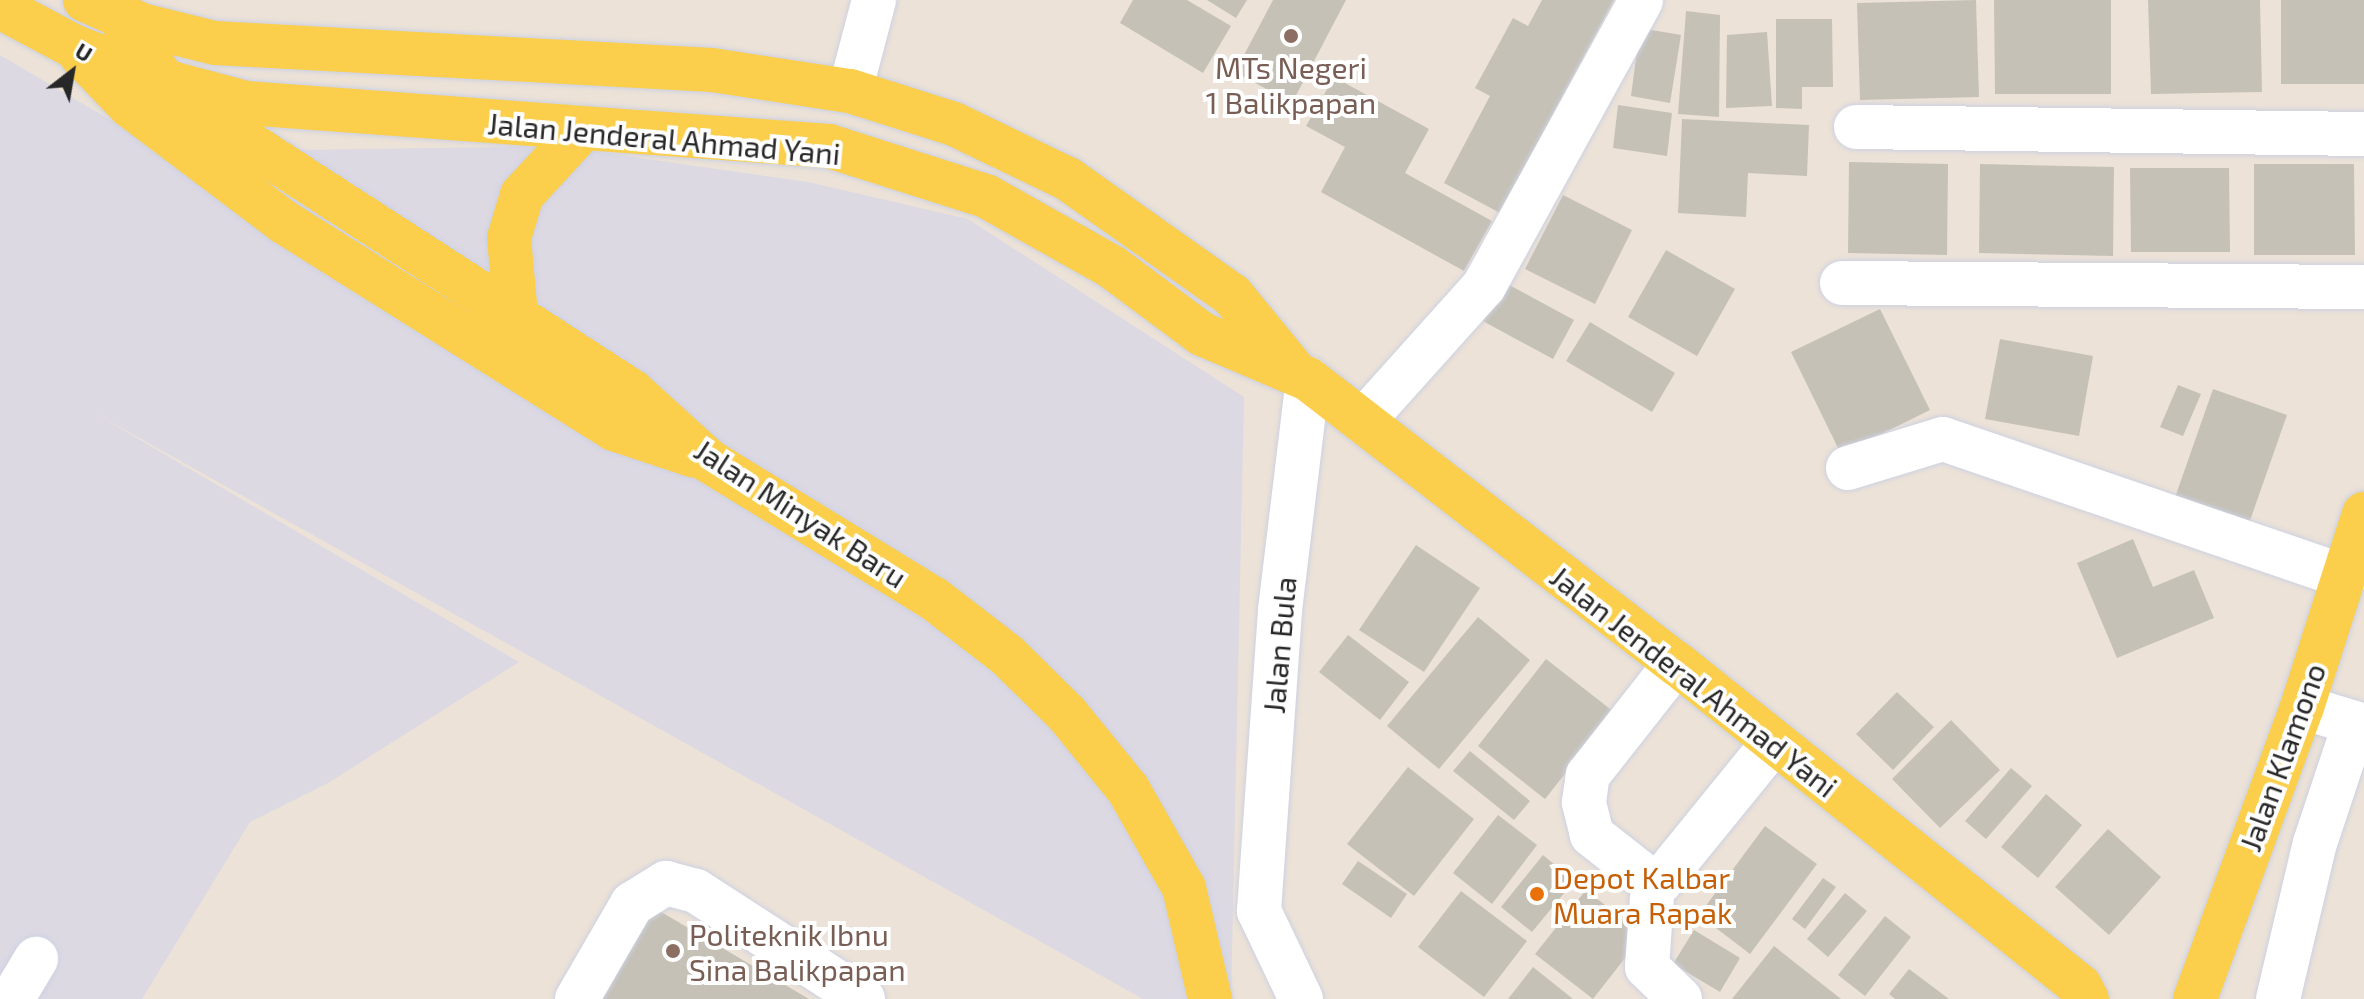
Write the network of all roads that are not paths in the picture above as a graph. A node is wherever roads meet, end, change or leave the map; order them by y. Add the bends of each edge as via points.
1 (874, 0) edge
2 (1641, 0) edge
3 (0, 7) edge
4 (102, 7) edge
5 (73, 46) junction
6 (164, 81) junction
7 (850, 91) junction
8 (1856, 127) dead end
9 (581, 131) junction
10 (2364, 134) edge
11 (1842, 283) dead end
12 (2364, 287) edge
13 (516, 315) junction
14 (1301, 374) junction
15 (1363, 421) junction
16 (709, 461) junction
17 (1848, 468) dead end
18 (2364, 514) edge
19 (2345, 577) junction
20 (1676, 663) junction
21 (2302, 707) junction
22 (2359, 723) edge
23 (1773, 743) junction
24 (1653, 883) junction
25 (36, 959) dead end
26 (12, 999) edge
27 (577, 999) edge
28 (863, 999) edge
29 (1210, 999) edge
30 (1301, 999) edge
31 (1680, 999) edge
32 (2087, 999) edge
33 (2195, 999) edge
34 (2278, 999) edge

1 - 7 street
2 - 15 street via 1484,286
3 - 5 main road, Jalan Jenderal Ahmad Yani
4 - 6 main road, Jalan Minyak Baru
4 - 7 main road, Jalan Jenderal Ahmad Yani via 184,38 244,46 712,70
5 - 6 main road, Jalan Jenderal Ahmad Yani
5 - 16 main road via 130,106 284,222 614,429
6 - 9 main road, Jalan Jenderal Ahmad Yani via 246,103
6 - 13 main road, Jalan Minyak Baru via 222,126
7 - 14 main road, Jalan Jenderal Ahmad Yani via 954,124 1068,179 1232,295
8 - 10 street
9 - 13 main road via 522,195 509,238
9 - 14 main road, Jalan Jenderal Ahmad Yani via 829,146 986,196 1112,267 1202,334
11 - 12 street
13 - 16 main road, Jalan Minyak Baru via 632,391
14 - 15 main road, Jalan Jenderal Ahmad Yani
14 - 30 street, Jalan Bula via 1259,911
15 - 20 main road, Jalan Jenderal Ahmad Yani
16 - 29 main road, Jalan Minyak Baru via 933,598 1007,655 1067,714 1128,789 1184,888
17 - 19 street via 1943,439
18 - 19 main road, Jalan Klamono
19 - 21 main road, Jalan Klamono
20 - 23 main road, Jalan Jenderal Ahmad Yani
20 - 24 street via 1588,775 1584,802 1592,835
21 - 22 street
21 - 33 main road, Jalan Klamono
22 - 34 street via 2315,843
23 - 24 street
23 - 32 main road, Jalan Jenderal Ahmad Yani via 2080,986
24 - 31 street via 1647,967
25 - 26 street
27 - 28 street via 632,904 666,883 696,891

